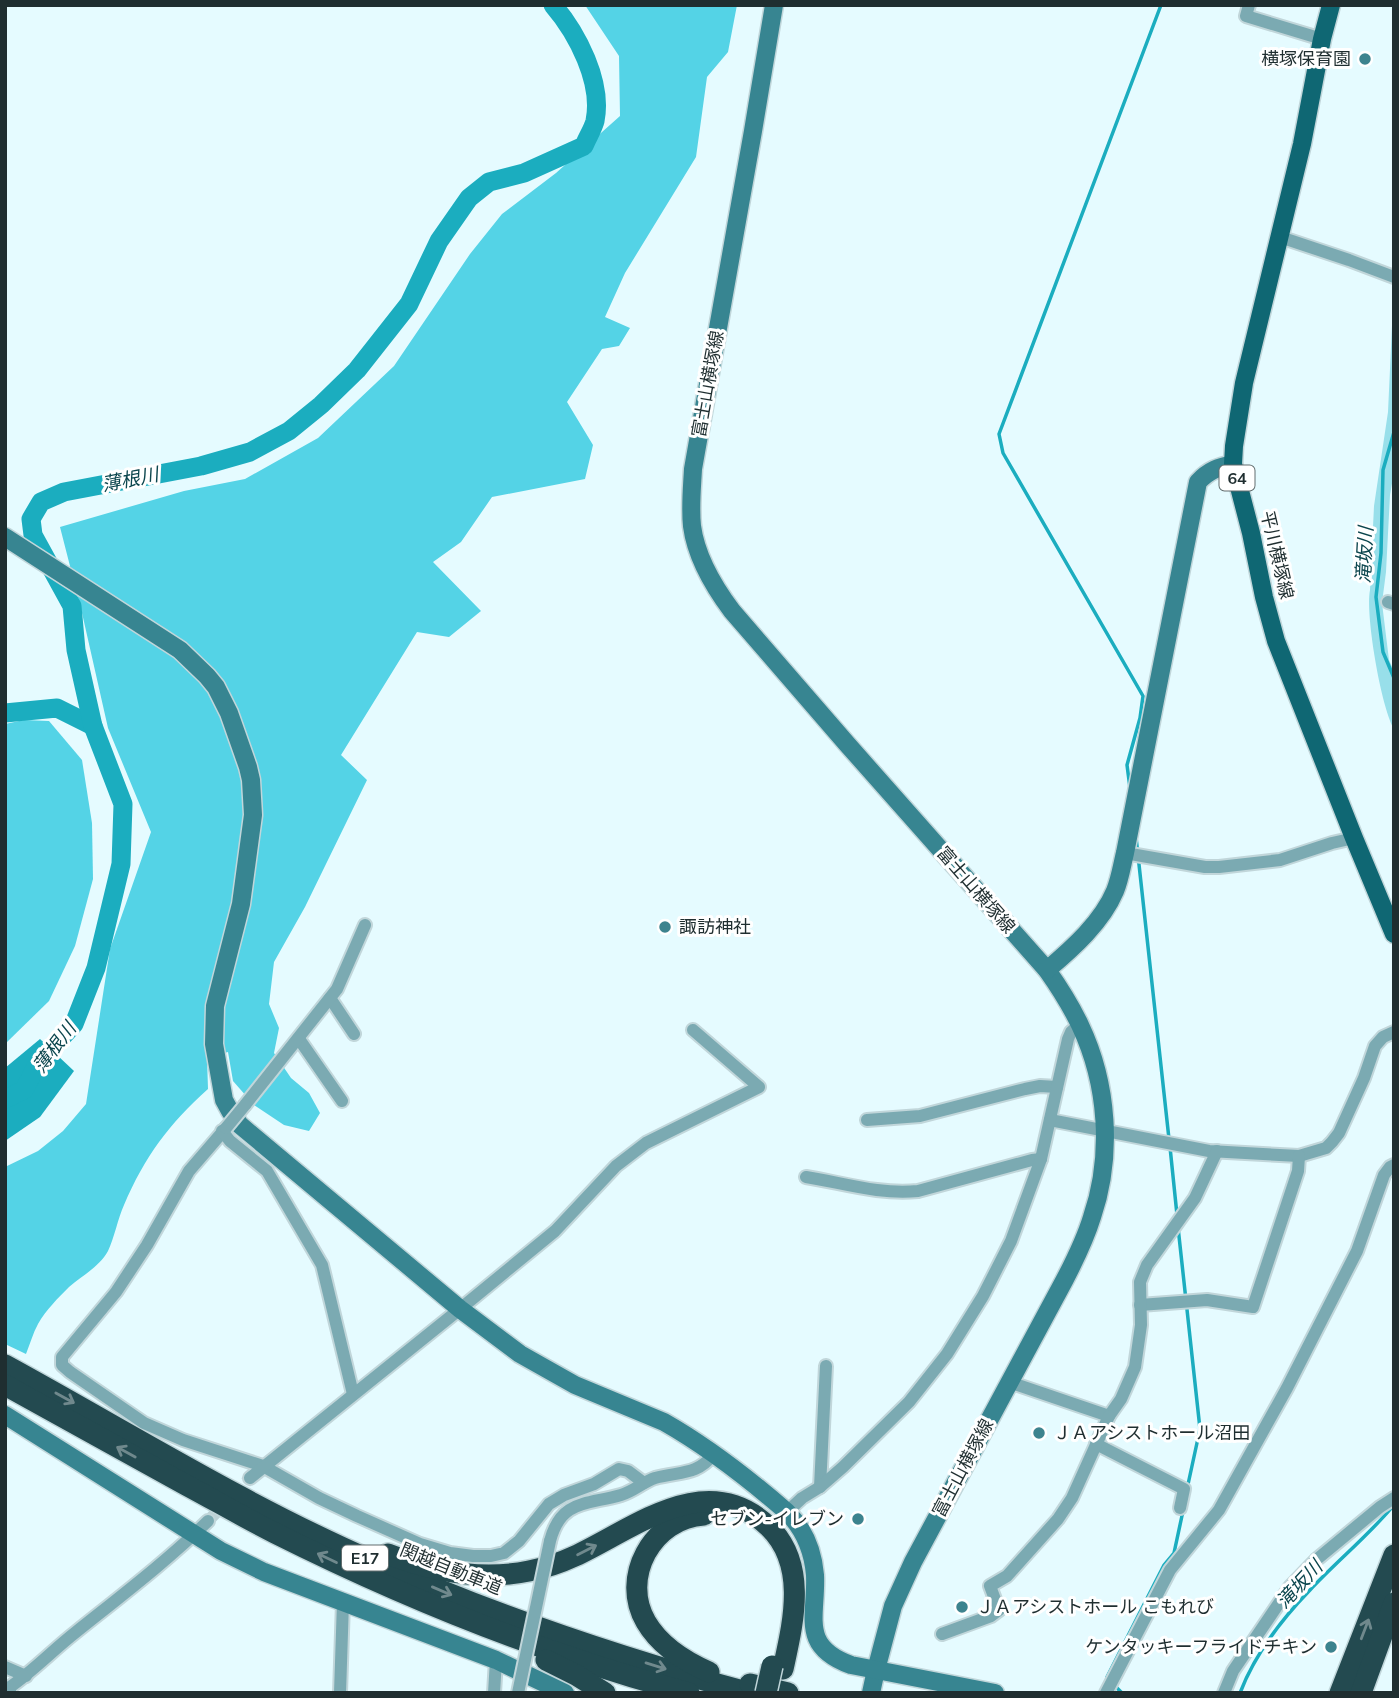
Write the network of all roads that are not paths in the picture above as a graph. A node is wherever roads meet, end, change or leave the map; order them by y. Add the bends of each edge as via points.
1 (774, 5) edge
2 (1249, 5) edge
3 (1331, 5) edge
4 (1322, 39) junction
5 (1280, 237) junction
6 (1394, 277) edge
7 (1233, 464) junction
8 (5, 537) edge
9 (1354, 838) junction
10 (1125, 853) junction
11 (365, 925) dead end
12 (1394, 934) edge
13 (1047, 970) junction
14 (330, 998) junction
15 (1080, 1024) junction
16 (694, 1030) dead end
17 (1394, 1032) edge
18 (354, 1034) dead end
19 (299, 1039) junction
20 (1057, 1087) junction
21 (342, 1101) dead end
22 (867, 1120) dead end
23 (1050, 1120) junction
24 (224, 1129) junction
25 (1105, 1131) junction
26 (1217, 1152) junction
27 (1298, 1156) junction
28 (1041, 1159) junction
29 (1394, 1165) edge
30 (806, 1177) dead end
31 (1140, 1305) junction
32 (460, 1309) junction
33 (5, 1365) edge
34 (826, 1366) dead end
35 (1009, 1382) junction
36 (5, 1385) edge
37 (353, 1394) junction
38 (5, 1415) edge
39 (1109, 1416) junction
40 (1096, 1444) junction
41 (714, 1454) junction
42 (263, 1466) junction
43 (200, 1474) junction
44 (250, 1478) tunnel mouth
45 (644, 1483) junction
46 (820, 1487) junction
47 (1394, 1498) edge
48 (1180, 1508) dead end
49 (787, 1512) junction
50 (208, 1521) tunnel mouth
51 (194, 1535) junction
52 (1394, 1555) edge
53 (364, 1576) junction
54 (343, 1602) junction
55 (1394, 1603) edge
56 (942, 1634) dead end
57 (496, 1660) junction
58 (5, 1667) edge
59 (778, 1668) junction
60 (26, 1676) junction
61 (874, 1681) edge
62 (555, 1690) edge
63 (10, 1693) edge
64 (340, 1693) edge
65 (494, 1693) edge
66 (519, 1693) edge
67 (605, 1693) edge
68 (689, 1693) edge
69 (750, 1693) edge
70 (766, 1693) edge
71 (777, 1693) edge
72 (788, 1693) edge
73 (995, 1693) edge
74 (1106, 1693) edge
75 (1224, 1693) edge
76 (1340, 1693) edge
77 (1361, 1693) edge

1 - 13 street, 富士山横塚線 via 693,469 696,545 716,588 733,611
2 - 4 street via 1246,16
3 - 4 main road, 平川横塚線 / 64
4 - 5 main road, 平川横塚線 / 64
5 - 6 street
5 - 7 main road, 平川横塚線 / 64 via 1244,383
7 - 9 main road, 平川横塚線 / 64 via 1276,641
7 - 10 street via 1215,468 1198,482
8 - 32 street via 189,657 216,687 251,780 253,823 241,904 215,1006 214,1044 224,1100 240,1125
9 - 10 street via 1280,860 1219,867
9 - 12 main road, 平川横塚線 / 64
10 - 13 street via 1115,891 1102,914
11 - 14 street
13 - 15 street, 富士山横塚線
14 - 18 street
14 - 19 street
15 - 20 street via 1070,1032
15 - 25 street, 富士山横塚線 via 1097,1074
16 - 32 street via 759,1087 646,1143 616,1166 555,1231
17 - 27 street via 1375,1046 1339,1133 1326,1148
19 - 21 street
19 - 24 street, bridge
20 - 22 street via 1032,1087 920,1116
20 - 23 street
23 - 25 street
23 - 28 street
24 - 37 street via 230,1141 267,1171 322,1265
24 - 42 street via 189,1171 147,1245 116,1292 62,1357 62,1365 144,1423
25 - 26 street
25 - 35 street, 富士山横塚線 via 1103,1172 1086,1237
26 - 27 street
26 - 31 street via 1195,1198 1147,1265 1140,1282
27 - 31 street via 1298,1171 1252,1307 1207,1300
28 - 30 street via 918,1191 872,1190
28 - 46 street via 1004,1257 947,1354 892,1421
29 - 74 street via 1384,1175 1357,1251 1280,1399 1219,1510 1170,1570
31 - 39 street via 1135,1367
32 - 37 street
32 - 41 street via 540,1366 664,1422
33 -> 43 highway, 関越自動車道 / E17
34 - 46 street
35 - 39 street
35 - 61 street, 富士山横塚線 via 902,1586
53 -> 36 highway, E17 via 273,1532
37 - 42 street
38 - 51 street
39 - 40 street
40 - 48 street via 1184,1489
40 - 56 street via 1058,1519 1007,1576 990,1586 999,1610
41 - 45 street via 699,1468
41 - 49 street
42 - 44 street
42 - 45 street via 319,1498 420,1544 473,1556 508,1551 549,1504 614,1471 623,1469
43 -> 59 highway via 405,1560 474,1576 552,1566 677,1506 705,1501 733,1504 772,1531 791,1566 794,1612
43 -> 69 highway, 関越自動車道 / E17 via 368,1560 455,1597 598,1649
45 - 66 street, bridge via 570,1508 555,1526
46 - 49 street
47 - 75 street via 1316,1560 1290,1587 1233,1671
49 - 61 street via 803,1531 810,1551 815,1576 812,1614 820,1643 833,1657
50 - 51 street
51 - 54 street via 264,1572
51 - 60 street
76 -> 52 highway
53 - 67 highway via 551,1662
53 - 68 highway, E17 via 519,1639
54 - 57 street
54 - 64 street
55 - 77 highway
57 - 62 street
57 - 65 street
58 - 60 street
59 - 70 highway, bridge
59 - 71 highway
59 - 72 highway via 779,1573 758,1535 722,1516 682,1519 659,1534 644,1555 637,1581 640,1609 654,1634 676,1655 707,1671
60 - 63 street
61 - 73 street

